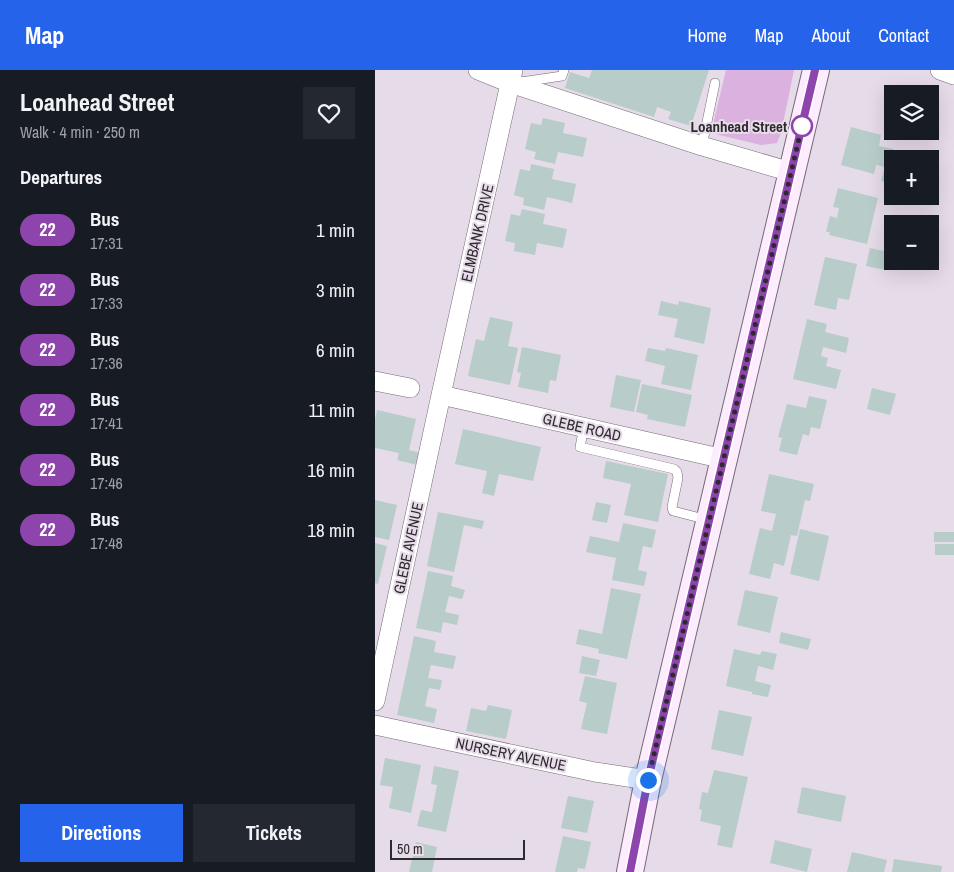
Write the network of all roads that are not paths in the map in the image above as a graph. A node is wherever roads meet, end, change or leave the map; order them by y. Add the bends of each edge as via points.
1 (478, 70) edge
2 (563, 70) edge
3 (815, 70) edge
4 (940, 70) edge
5 (954, 75) edge
6 (512, 77) edge
7 (715, 83) dead end
8 (702, 146) junction
9 (791, 172) junction
10 (375, 381) edge
11 (410, 388) dead end
12 (441, 395) junction
13 (584, 427) junction
14 (724, 459) junction
15 (709, 520) junction
16 (375, 700) edge
17 (375, 725) edge
18 (648, 780) junction
19 (630, 872) edge

1 - 6 street
2 - 6 lane via 562,76
3 - 9 main road
4 - 5 street
6 - 8 street
6 - 12 street, ELMBANK DRIVE
7 - 8 lane
8 - 9 street
9 - 14 main road
10 - 11 street
12 - 13 street, GLEBE ROAD
12 - 16 street, GLEBE AVENUE
13 - 14 street, GLEBE ROAD
13 - 15 lane via 580,447 674,469 678,478 673,511
14 - 15 main road
15 - 18 main road
17 - 18 street, NURSERY AVENUE via 585,770
18 - 19 main road

